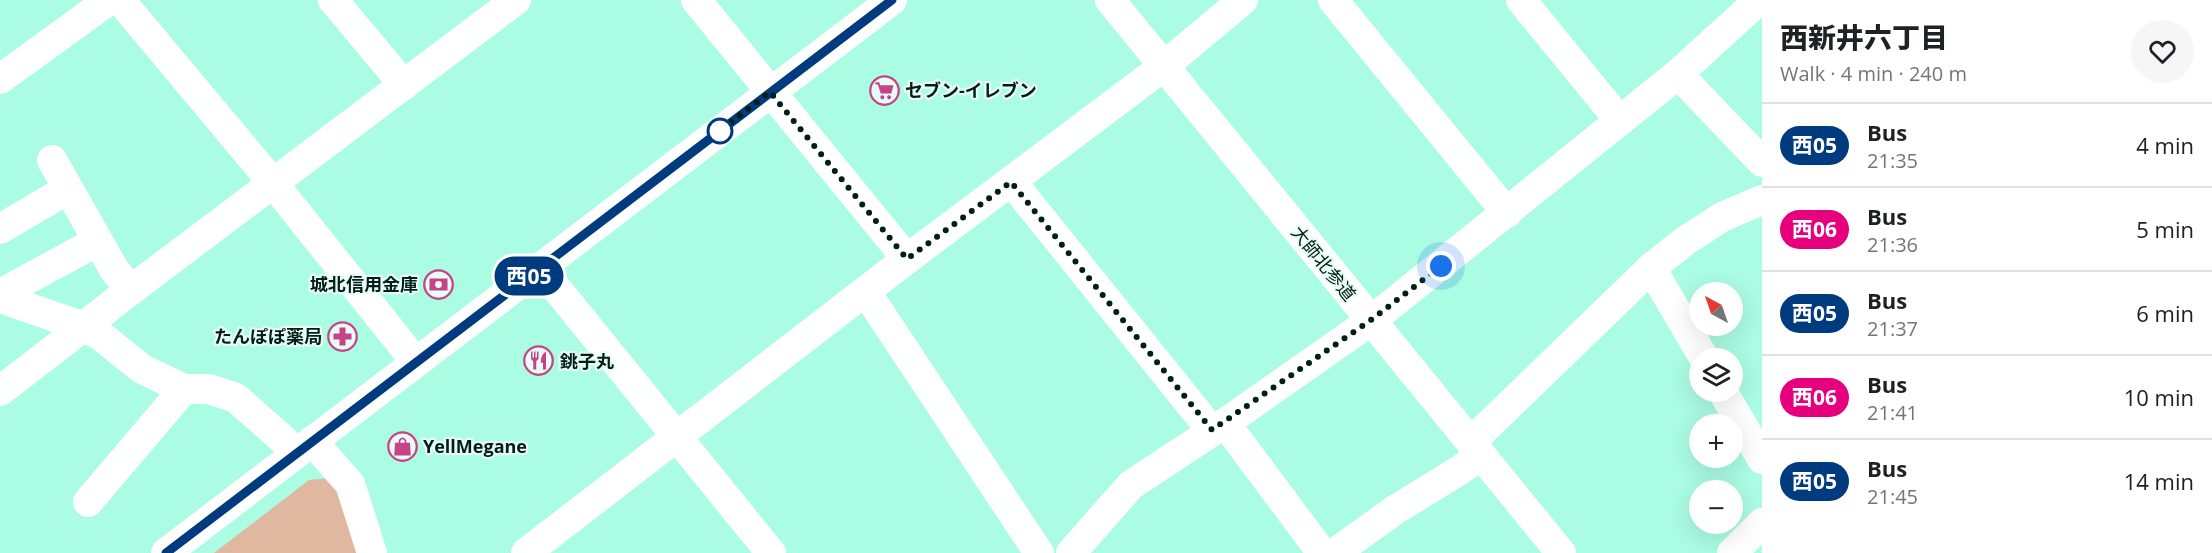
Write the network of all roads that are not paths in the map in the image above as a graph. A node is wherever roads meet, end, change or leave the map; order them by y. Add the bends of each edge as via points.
1 (110, 0) edge
2 (120, 0) edge
3 (333, 0) edge
4 (516, 0) edge
5 (696, 0) edge
6 (892, 0) edge
7 (1110, 0) edge
8 (1243, 0) edge
9 (1333, 0) edge
10 (1521, 0) edge
11 (1759, 0) edge
12 (1164, 66) junction
13 (1678, 74) junction
14 (0, 79) edge
15 (404, 85) junction
16 (770, 92) junction
17 (1620, 121) junction
18 (52, 160) dead end
19 (1762, 162) edge
20 (1011, 182) junction
21 (273, 183) junction
22 (68, 189) junction
23 (1762, 200) edge
24 (1507, 213) junction
25 (0, 229) edge
26 (98, 241) junction
27 (907, 259) junction
28 (540, 268) junction
29 (1651, 268) junction
30 (131, 290) junction
31 (866, 292) junction
32 (0, 296) edge
33 (1371, 320) junction
34 (84, 327) junction
35 (1698, 348) edge
36 (415, 361) junction
37 (184, 389) junction
38 (0, 391) edge
39 (1729, 402) edge
40 (1219, 427) junction
41 (677, 436) junction
42 (305, 446) junction
43 (1476, 448) junction
44 (1762, 459) edge
45 (88, 502) dead end
46 (1762, 523) edge
47 (166, 553) edge
48 (372, 553) edge
49 (526, 553) edge
50 (771, 553) edge
51 (1039, 553) edge
52 (1071, 553) edge
53 (1322, 553) edge
54 (1335, 553) edge
55 (1561, 553) edge
56 (1732, 553) edge

1 - 14 street
2 - 21 street
3 - 15 street
4 - 15 street
5 - 16 street
6 - 16 street
7 - 12 street, 大師北参道
8 - 12 street
9 - 24 street
10 - 17 street
11 - 13 street
12 - 20 street
12 - 33 street, 大師北参道
13 - 17 street
13 - 19 street
15 - 21 street
16 - 27 street
16 - 28 street
17 - 24 street
18 - 22 street
20 - 27 street
20 - 40 street
21 - 30 street
21 - 36 street
22 - 25 street
22 - 26 street
23 - 29 street via 1722,217
24 - 33 street
26 - 30 street
26 - 32 street
27 - 31 street
28 - 36 street
28 - 41 street
29 - 35 street
29 - 43 street
30 - 34 street
31 - 41 street
31 - 51 street
32 - 34 street
33 - 40 street
33 - 43 street, 大師北参道
34 - 37 street via 142,369
34 - 38 street
36 - 42 street
37 - 42 street via 209,389 236,398
37 - 45 street
39 - 44 street
40 - 52 street via 1131,485
40 - 53 street
41 - 49 street
41 - 50 street
42 - 47 street
42 - 48 street via 350,484
43 - 54 street via 1460,470
43 - 55 street, 大師北参道
46 - 56 street

